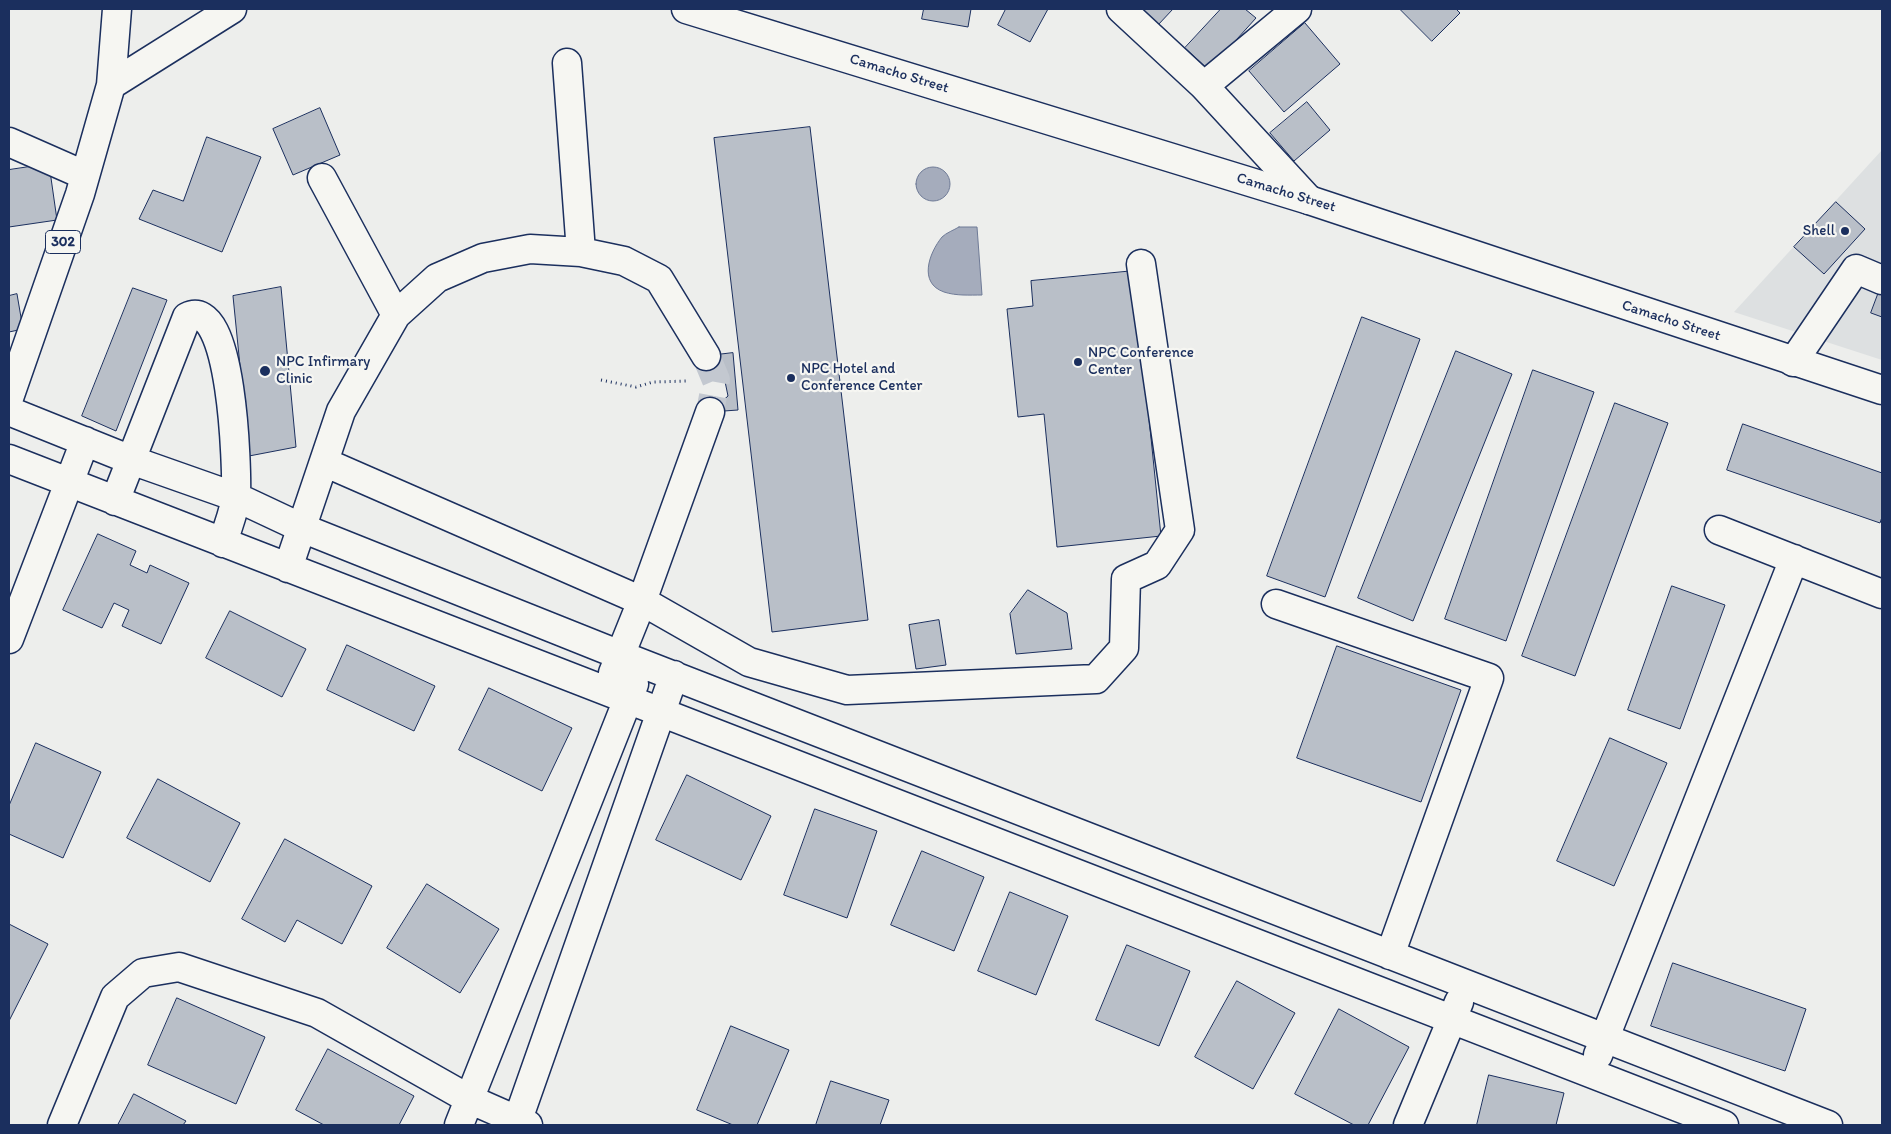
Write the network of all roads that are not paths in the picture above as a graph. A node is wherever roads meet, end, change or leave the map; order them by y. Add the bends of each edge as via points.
1 (117, 9) edge
2 (232, 9) edge
3 (686, 9) edge
4 (1122, 9) edge
5 (1297, 9) edge
6 (567, 63) dead end
7 (111, 85) junction
8 (1204, 86) junction
9 (9, 142) edge
10 (84, 175) junction
11 (322, 178) dead end
12 (1309, 200) junction
13 (581, 252) junction
14 (1141, 264) dead end
15 (1882, 280) edge
16 (396, 315) junction
17 (1794, 362) junction
18 (702, 368) tunnel mouth
19 (1882, 390) edge
20 (9, 398) edge
21 (9, 411) edge
22 (710, 412) tunnel mouth
23 (85, 441) junction
24 (9, 459) edge
25 (131, 460) junction
26 (324, 462) junction
27 (69, 483) junction
28 (236, 497) junction
29 (116, 501) junction
30 (302, 528) junction
31 (1719, 530) dead end
32 (223, 543) junction
33 (1794, 559) junction
34 (288, 568) junction
35 (1882, 594) edge
36 (642, 601) junction
37 (1276, 604) dead end
38 (9, 639) edge
39 (631, 659) junction
40 (674, 675) junction
41 (616, 695) junction
42 (661, 712) junction
43 (1390, 955) junction
44 (1466, 985) junction
45 (1452, 1019) junction
46 (1604, 1039) junction
47 (1590, 1073) junction
48 (469, 1099) junction
49 (521, 1124) edge
50 (62, 1125) edge
51 (459, 1125) edge
52 (1408, 1125) edge
53 (1724, 1125) edge
54 (1828, 1125) edge

1 - 7 street, 302
2 - 7 street
3 - 12 street, Camacho Street
4 - 8 street
5 - 8 street
6 - 13 street
7 - 10 street, 302
8 - 12 street
9 - 10 street
10 - 20 street, 302
11 - 16 street
12 - 17 street, Camacho Street
13 - 16 street via 530,249 483,258 437,278
13 - 18 street via 624,261 659,279
14 - 36 street via 1180,530 1158,564 1126,579 1124,648 1096,679 847,690 749,662
15 - 17 street via 1856,269
16 - 26 street via 341,411
17 - 19 street, Camacho Street
21 - 23 street
22 - 36 street
23 - 25 street
23 - 27 street
24 - 27 street
25 - 28 street
25 - 28 street via 187,316 200,315 216,333 224,356 234,434
25 - 29 street
26 - 30 street
26 - 36 street
27 - 29 street
27 - 38 street
28 - 30 street
28 - 32 street
29 - 32 street
30 - 34 street
30 - 39 street
31 - 33 street
32 - 34 street
33 - 35 street
33 - 46 street
34 - 41 street
36 - 39 street
37 - 43 street via 1489,678
39 - 40 street
39 - 41 street
40 - 42 street
40 - 43 street
41 - 42 street
41 - 48 street
42 - 45 street
42 - 49 street
43 - 44 street
44 - 45 street
44 - 46 street
45 - 47 street
45 - 52 street
46 - 47 street
46 - 54 street
47 - 53 street
48 - 49 street
48 - 50 street via 318,1013 180,967 143,974 115,997
48 - 51 street

